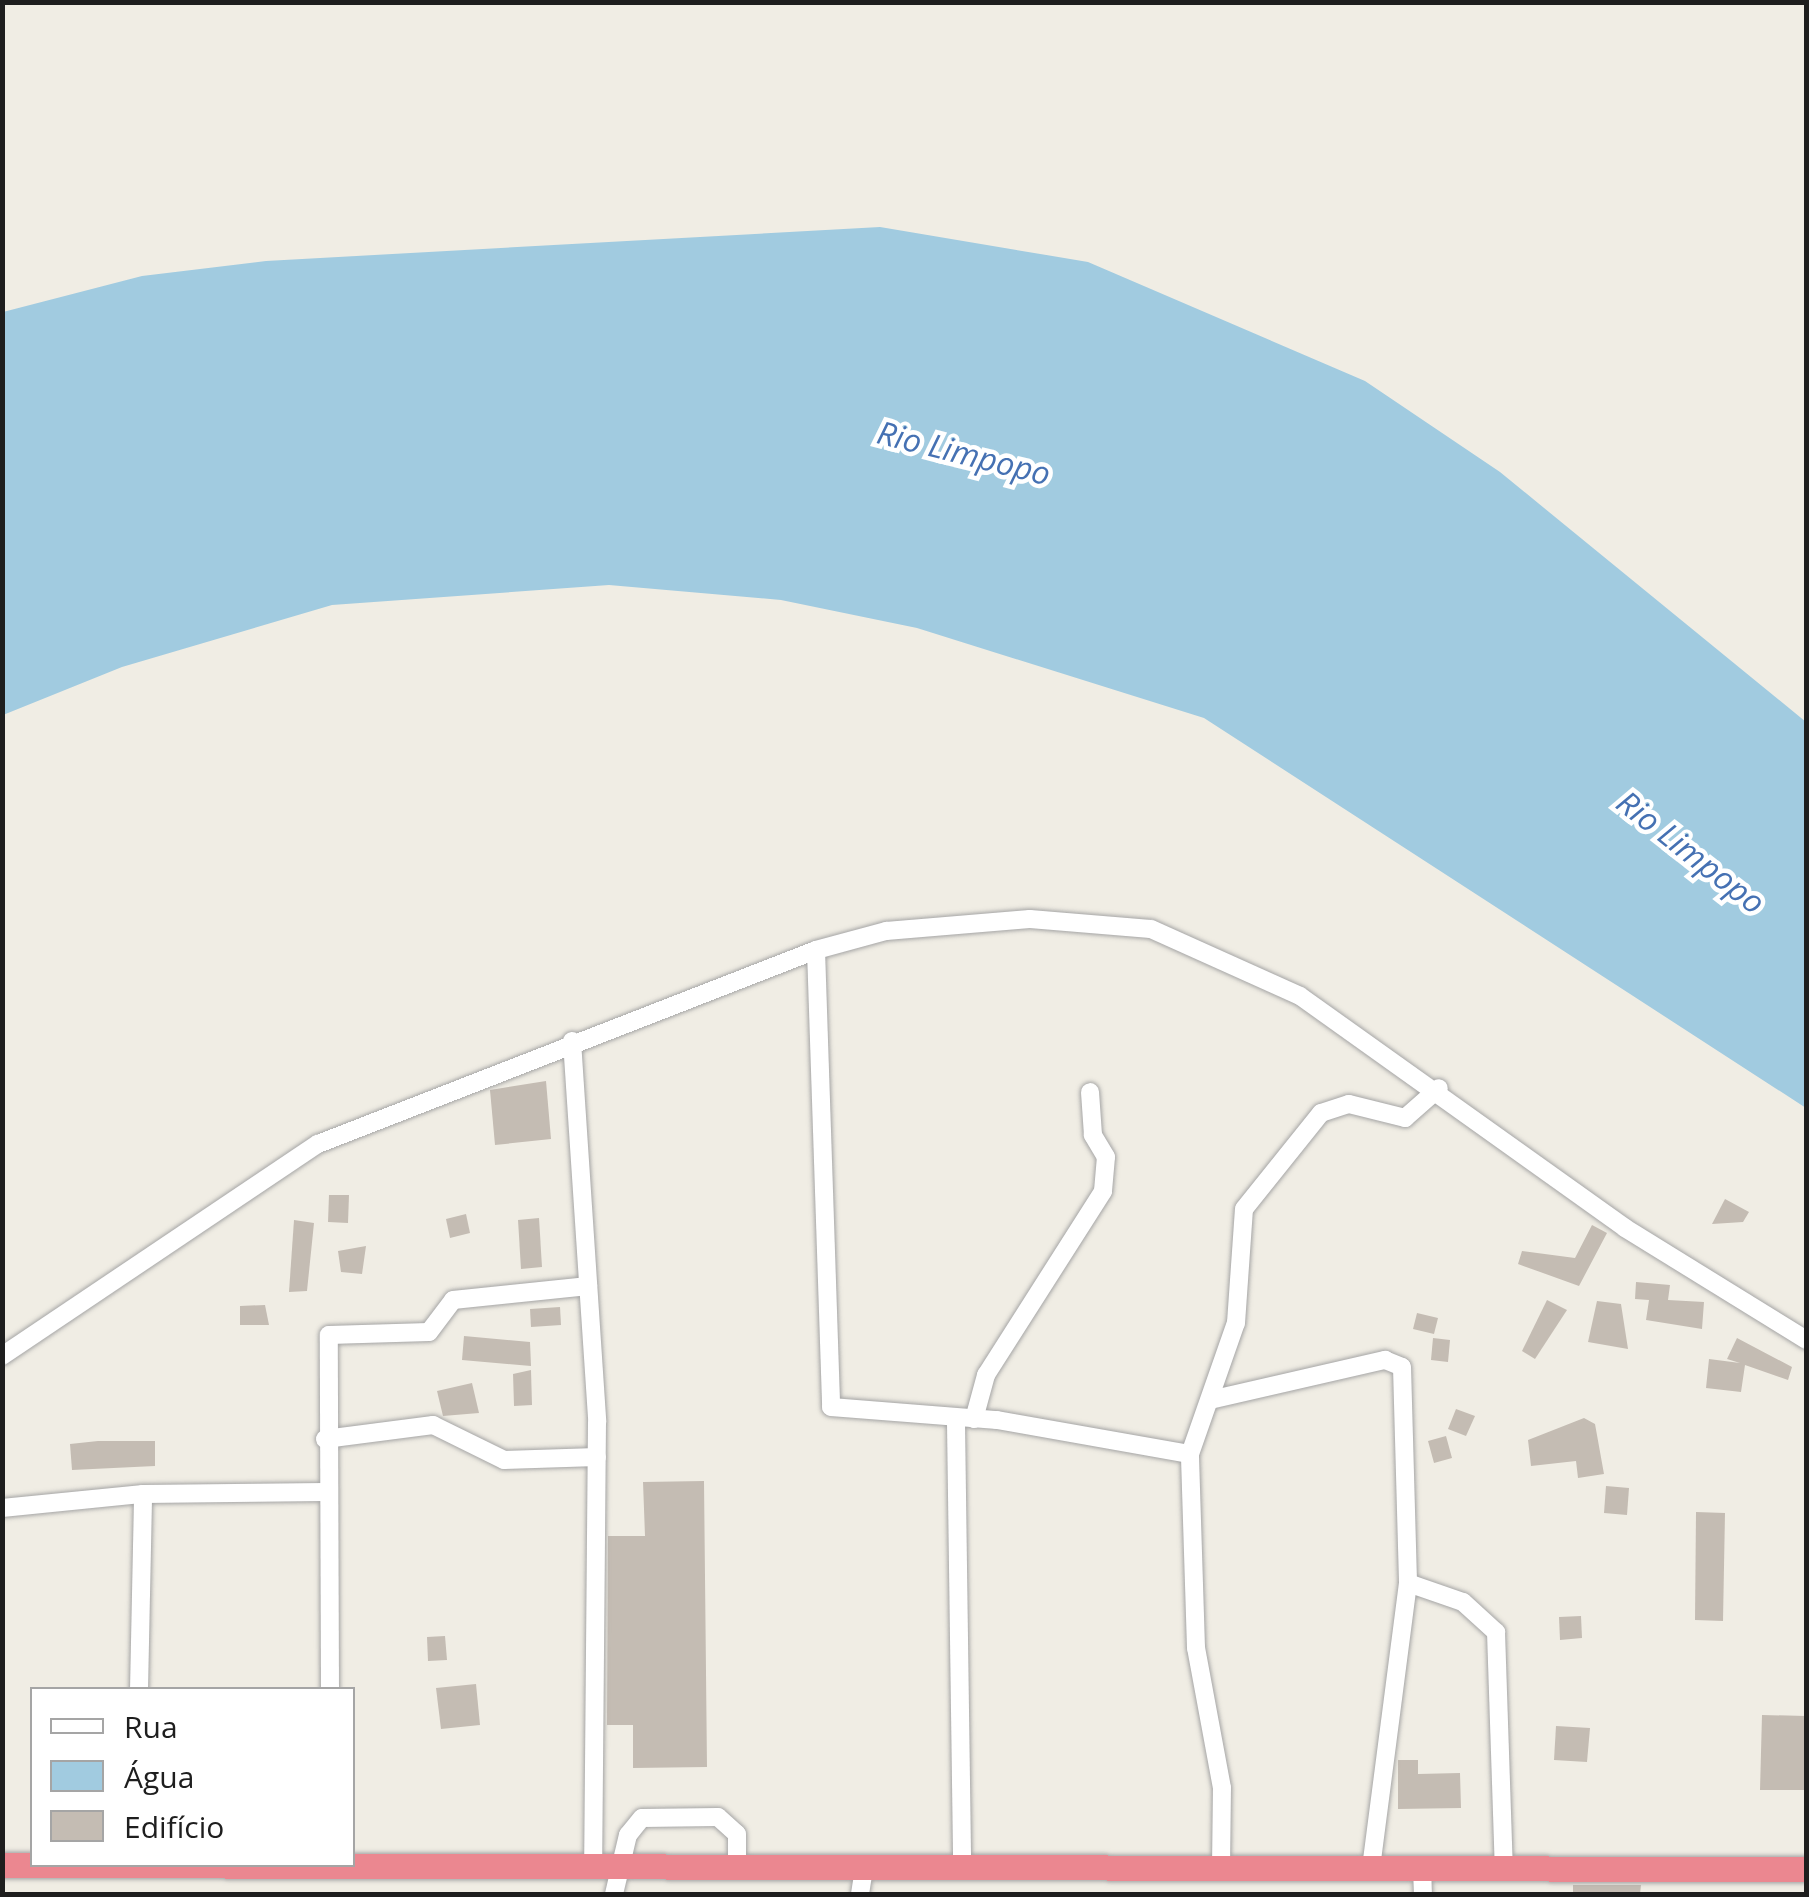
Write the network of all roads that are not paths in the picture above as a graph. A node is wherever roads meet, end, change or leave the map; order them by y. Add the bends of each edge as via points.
1 (816, 950) junction
2 (572, 1041) junction
3 (1440, 1088) junction
4 (1090, 1092) dead end
5 (588, 1286) junction
6 (1806, 1340) edge
7 (2, 1356) edge
8 (1210, 1400) junction
9 (965, 1421) junction
10 (324, 1439) junction
11 (1190, 1454) junction
12 (597, 1457) junction
13 (325, 1492) junction
14 (143, 1494) junction
15 (2, 1508) edge
16 (1408, 1583) junction
17 (139, 1687) edge
18 (330, 1687) edge
19 (2, 1864) edge
20 (30, 1864) edge
21 (355, 1865) edge
22 (593, 1868) junction
23 (626, 1868) junction
24 (737, 1868) junction
25 (864, 1868) junction
26 (962, 1868) junction
27 (1221, 1868) junction
28 (1371, 1868) junction
29 (1422, 1868) junction
30 (1504, 1868) junction
31 (1806, 1870) edge
32 (614, 1894) edge
33 (860, 1894) edge
34 (1423, 1894) edge

1 - 2 street
1 - 3 street via 886,932 1030,919 1151,928 1300,996
1 - 9 street via 826,1398 841,1411
2 - 5 street
2 - 7 street via 296,1156
3 - 6 street via 1625,1228
3 - 8 street via 1405,1118 1332,1106 1254,1193 1240,1226 1236,1323
4 - 9 street via 1093,1136 1106,1157 1104,1190 986,1374
5 - 10 street via 453,1300 438,1330 330,1335
5 - 12 street
8 - 11 street
8 - 16 street via 1395,1360 1412,1501
9 - 11 street
9 - 26 street
10 - 12 street via 432,1425 504,1460
10 - 13 street
11 - 27 street via 1196,1648 1222,1788
12 - 22 street
13 - 14 street
13 - 18 street
14 - 15 street
14 - 17 street
16 - 28 street
16 - 30 street via 1463,1602 1496,1632
19 - 20 highway
21 - 22 highway
22 - 23 highway
23 - 24 highway
23 - 24 street via 628,1835 642,1818 718,1817 737,1834
23 - 32 street
24 - 25 highway
25 - 26 highway
25 - 33 street
26 - 27 highway
27 - 28 highway
28 - 29 highway
29 - 30 highway
29 - 34 street
30 - 31 highway

